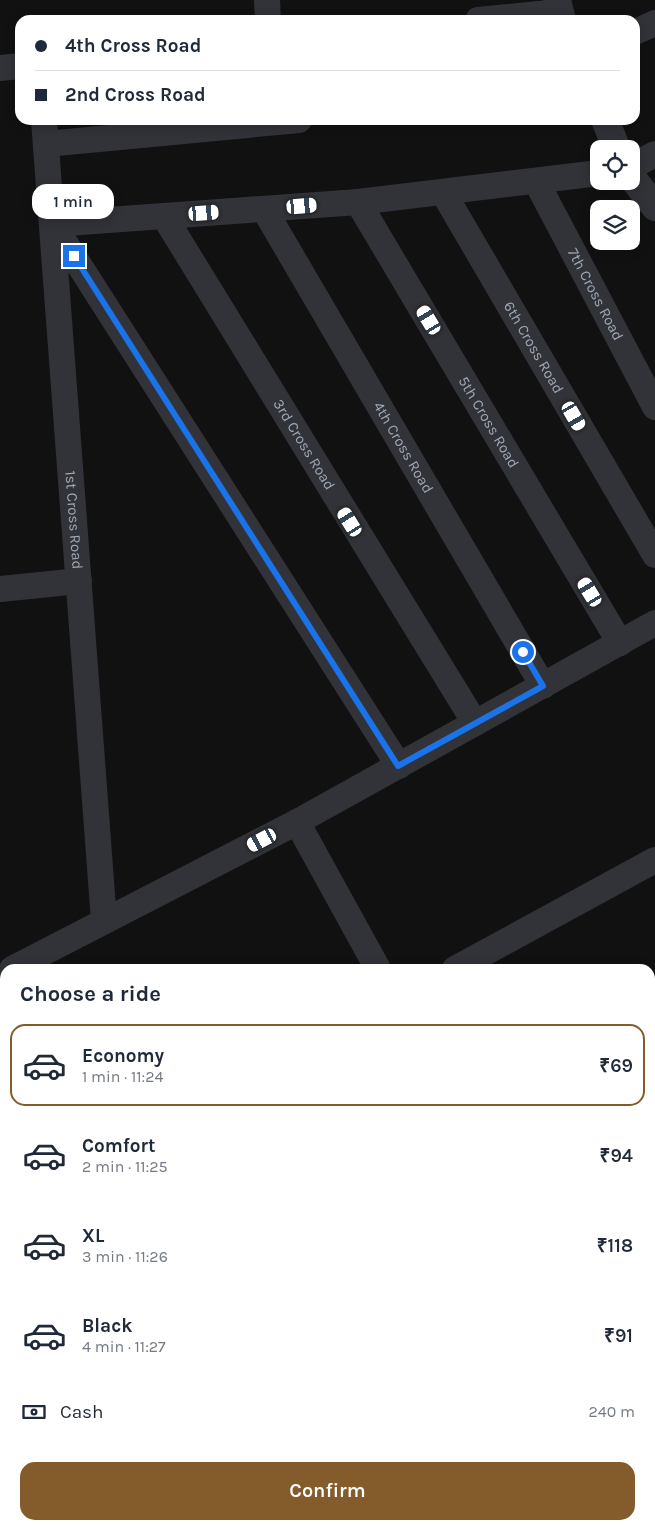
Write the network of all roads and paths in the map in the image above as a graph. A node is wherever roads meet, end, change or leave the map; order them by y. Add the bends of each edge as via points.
1 (267, 0) edge
2 (559, 11) edge
3 (268, 15) edge
4 (523, 15) edge
5 (655, 22) edge
6 (640, 30) edge
7 (15, 66) edge
8 (0, 68) edge
9 (193, 125) edge
10 (607, 125) edge
11 (45, 132) edge
12 (613, 140) edge
13 (655, 154) edge
14 (640, 162) edge
15 (590, 174) edge
16 (536, 181) junction
17 (640, 188) edge
18 (443, 192) junction
19 (358, 202) junction
20 (655, 207) edge
21 (264, 209) junction
22 (164, 216) junction
23 (53, 224) junction
24 (655, 407) edge
25 (655, 555) edge
26 (79, 581) junction
27 (0, 589) edge
28 (655, 624) edge
29 (620, 642) junction
30 (543, 686) junction
31 (475, 723) junction
32 (398, 766) junction
33 (297, 822) junction
34 (655, 860) edge
35 (104, 922) junction
36 (22, 964) edge
37 (375, 964) edge
38 (464, 964) edge

1 - 3 street
2 - 4 street
5 - 6 street
7 - 8 street
9 - 11 street
10 - 12 street
11 - 23 street, 1st Cross Road
13 - 14 street
15 - 16 street
16 - 18 street
16 - 24 street, 7th Cross Road
17 - 20 street
18 - 19 street
18 - 25 street, 6th Cross Road
19 - 21 street
19 - 29 street, 5th Cross Road
21 - 22 street
21 - 30 street, 4th Cross Road
22 - 23 street
22 - 31 street, 3rd Cross Road
23 - 26 street, 1st Cross Road
23 - 32 street
26 - 27 street
26 - 35 street, 1st Cross Road
28 - 29 street
29 - 30 street
30 - 31 street
31 - 32 street
32 - 33 street
33 - 35 street
33 - 37 street
34 - 38 street
35 - 36 street

